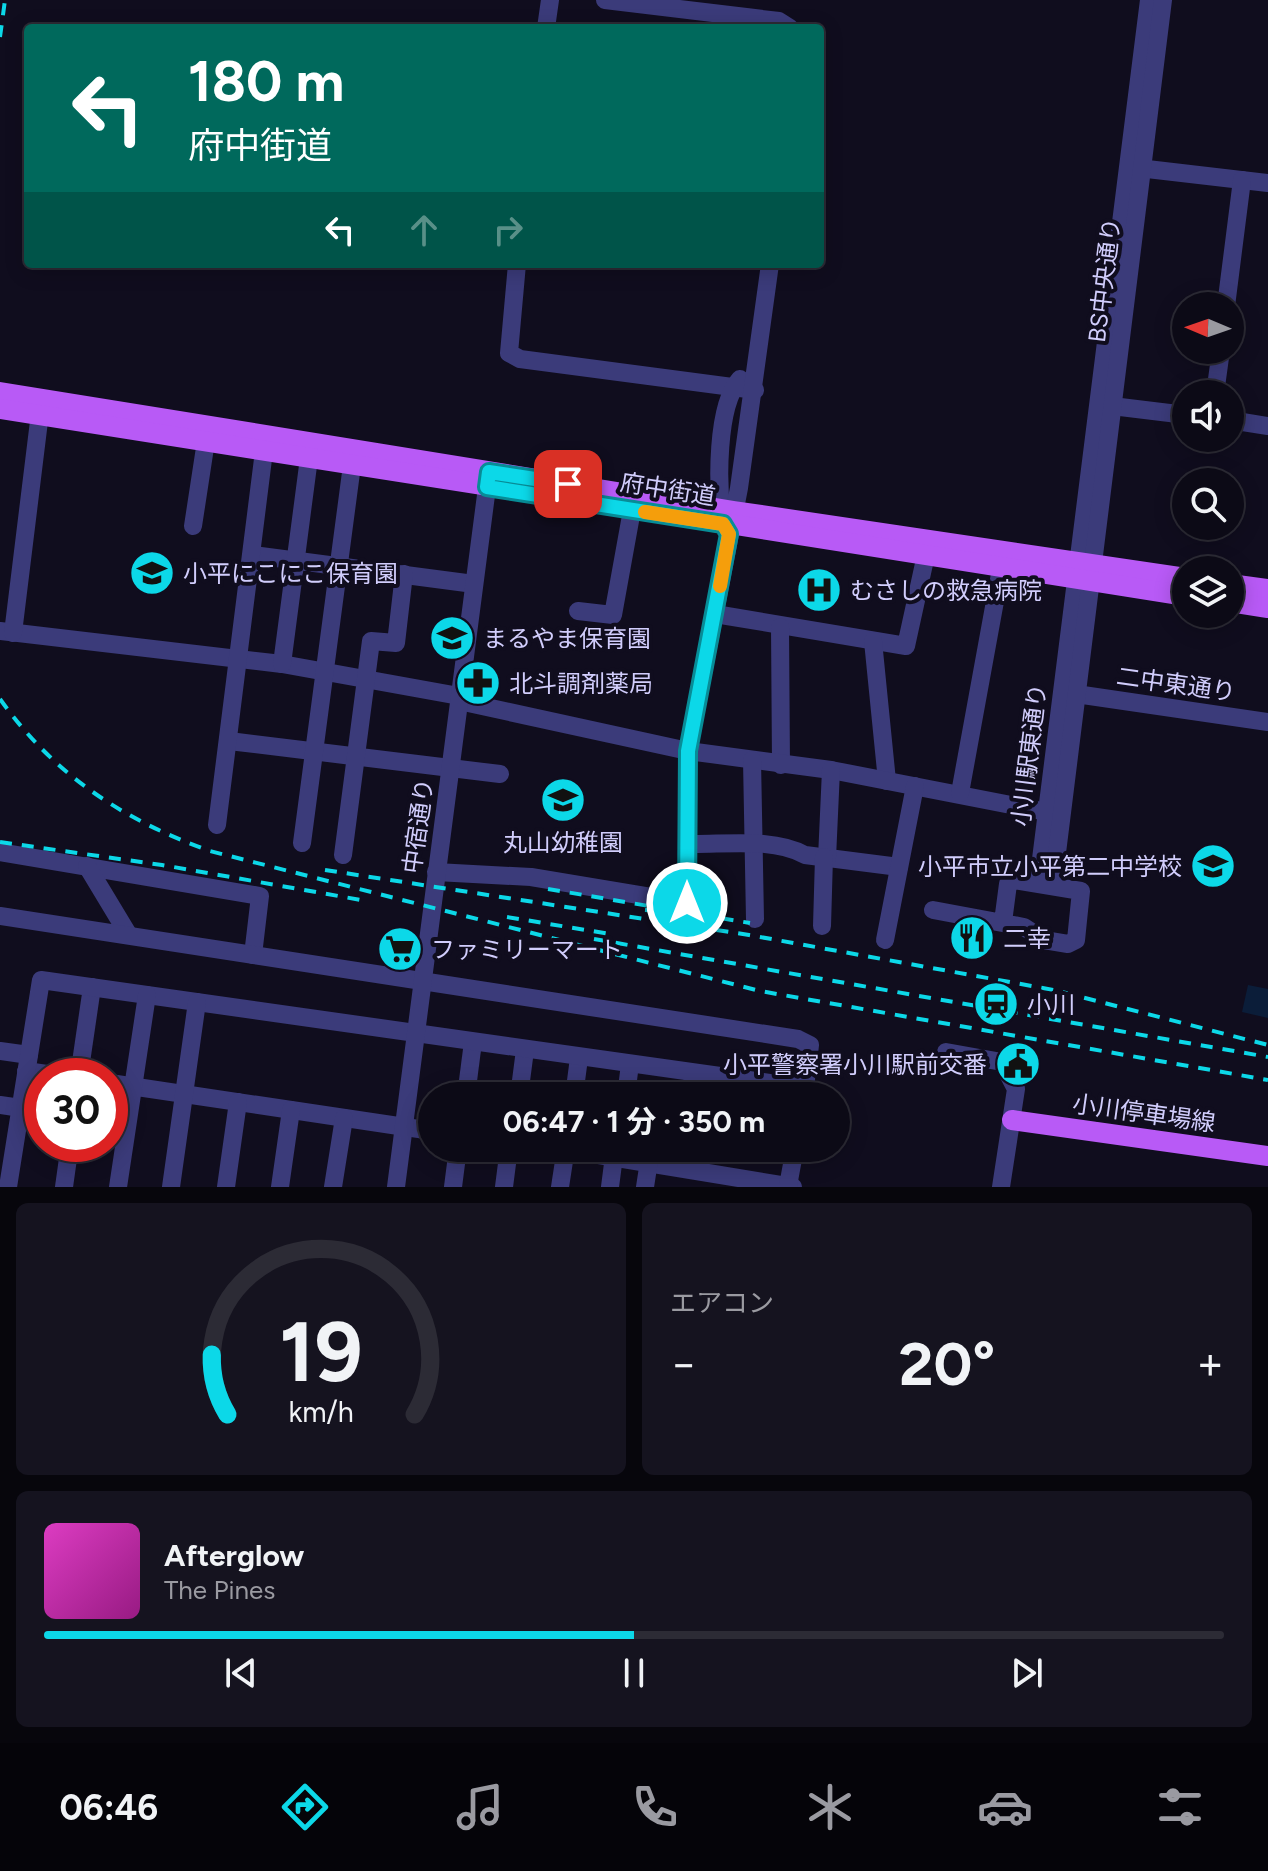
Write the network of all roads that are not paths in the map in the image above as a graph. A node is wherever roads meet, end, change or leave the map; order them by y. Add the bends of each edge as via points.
1 (550, 0) edge
2 (1149, 0) edge
3 (1163, 0) edge
4 (615, 1) edge
5 (547, 24) edge
6 (784, 24) edge
7 (1135, 167) junction
8 (1242, 180) junction
9 (1268, 183) edge
10 (517, 268) edge
11 (769, 268) edge
12 (1228, 292) edge
13 (758, 358) junction
14 (733, 387) junction
15 (755, 390) junction
16 (0, 392) edge
17 (1112, 406) junction
18 (0, 409) edge
19 (40, 413) junction
20 (1172, 413) edge
21 (1244, 422) edge
22 (1268, 426) edge
23 (206, 441) junction
24 (264, 451) junction
25 (309, 458) junction
26 (352, 465) junction
27 (488, 479) junction
28 (632, 510) junction
29 (728, 520) junction
30 (193, 526) dead end
31 (928, 547) junction
32 (253, 555) junction
33 (1002, 559) junction
34 (295, 561) junction
35 (338, 566) junction
36 (1083, 573) junction
37 (404, 574) junction
38 (1172, 577) edge
39 (474, 584) junction
40 (1244, 586) edge
41 (1268, 589) edge
42 (1172, 593) edge
43 (1244, 604) edge
44 (1268, 608) edge
45 (578, 611) dead end
46 (715, 614) junction
47 (780, 627) junction
48 (6, 632) edge
49 (873, 641) junction
50 (238, 661) junction
51 (282, 664) junction
52 (325, 670) junction
53 (365, 678) junction
54 (1076, 694) junction
55 (459, 698) junction
56 (1268, 722) edge
57 (229, 741) junction
58 (688, 751) junction
59 (314, 752) junction
60 (355, 757) junction
61 (752, 760) junction
62 (781, 765) junction
63 (450, 768) junction
64 (831, 770) junction
65 (500, 774) dead end
66 (887, 781) junction
67 (915, 786) junction
68 (960, 793) junction
69 (1054, 813) junction
70 (217, 825) dead end
71 (302, 843) dead end
72 (687, 844) junction
73 (755, 846) junction
74 (0, 852) edge
75 (343, 855) dead end
76 (826, 858) junction
77 (87, 866) junction
78 (899, 867) junction
79 (436, 872) junction
80 (1046, 884) junction
81 (933, 910) dead end
82 (0, 916) edge
83 (755, 919) dead end
84 (1003, 922) junction
85 (822, 926) dead end
86 (128, 934) junction
87 (885, 940) dead end
88 (253, 955) junction
89 (425, 981) junction
90 (92, 987) junction
91 (147, 995) junction
92 (197, 1002) junction
93 (418, 1034) junction
94 (473, 1042) junction
95 (525, 1050) junction
96 (0, 1051) edge
97 (946, 1052) dead end
98 (29, 1058) edge
99 (82, 1058) edge
100 (579, 1058) junction
101 (24, 1061) edge
102 (630, 1064) junction
103 (694, 1073) junction
104 (468, 1082) edge
105 (521, 1082) edge
106 (576, 1082) edge
107 (628, 1082) edge
108 (692, 1082) edge
109 (746, 1082) edge
110 (805, 1082) edge
111 (128, 1086) edge
112 (133, 1087) junction
113 (24, 1089) edge
114 (184, 1094) junction
115 (238, 1102) junction
116 (0, 1105) edge
117 (21, 1108) junction
118 (291, 1110) junction
119 (344, 1118) junction
120 (1012, 1120) junction
121 (405, 1127) junction
122 (418, 1129) edge
123 (1268, 1156) edge
124 (67, 1162) edge
125 (456, 1162) edge
126 (507, 1162) edge
127 (561, 1162) edge
128 (613, 1162) edge
129 (649, 1162) edge
130 (654, 1162) edge
131 (794, 1162) edge
132 (8, 1187) edge
133 (64, 1187) edge
134 (118, 1187) edge
135 (171, 1187) edge
136 (226, 1187) edge
137 (280, 1187) edge
138 (333, 1187) edge
139 (396, 1187) edge
140 (453, 1187) edge
141 (504, 1187) edge
142 (560, 1187) edge
143 (610, 1187) edge
144 (645, 1187) edge
145 (791, 1187) edge
146 (1001, 1187) edge

1 - 5 street
2 - 7 street, BS中央通り
3 - 7 street, BS中央通り
4 - 6 street
7 - 8 street
7 - 17 street, BS中央通り
7 - 36 street, BS中央通り
8 - 9 street
8 - 12 street
10 - 14 street via 509,353 520,359
11 - 13 street
13 - 14 street
13 - 15 street
14 - 15 street
14 - 29 street via 719,484
15 - 29 street
16 - 27 main road, 府中街道
17 - 20 street
17 - 36 street, BS中央通り
18 - 19 main road, 府中街道
19 - 23 main road, 府中街道
19 - 48 street
21 - 22 street
23 - 24 main road, 府中街道
23 - 30 street
24 - 25 main road, 府中街道
24 - 32 street
25 - 26 main road, 府中街道
25 - 34 street
26 - 27 main road, 府中街道
26 - 35 street
27 - 28 main road, 府中街道
27 - 29 main road, 府中街道
27 - 39 street, 中宿通り
28 - 29 main road, 府中街道
28 - 45 street via 613,615
29 - 31 main road, 府中街道
29 - 46 street
31 - 33 main road, 府中街道
31 - 49 street via 906,646
32 - 34 street
32 - 50 street
33 - 36 main road, 府中街道
33 - 68 street
34 - 35 street
34 - 51 street
35 - 37 street
35 - 52 street
36 - 38 main road, 府中街道
36 - 42 main road, 府中街道
36 - 54 street, 小川駅東通り
36 - 69 street, 小川駅東通り
37 - 39 street
37 - 53 street via 396,643 371,641
39 - 55 street, 中宿通り
40 - 41 main road
43 - 44 main road
46 - 47 street
46 - 58 street
47 - 49 street
47 - 62 street
48 - 50 street
49 - 66 street
50 - 51 street
50 - 57 street
51 - 52 street
52 - 53 street
52 - 59 street
53 - 55 street
53 - 60 street
54 - 56 street, 二中東通り
54 - 69 street, 小川駅東通り
55 - 58 street
55 - 63 street, 中宿通り
57 - 59 street
57 - 70 street
58 - 61 street
58 - 72 street
59 - 60 street
59 - 71 street
60 - 63 street
60 - 75 street
61 - 62 street
61 - 73 street
62 - 64 street
63 - 65 street
63 - 79 street, 中宿通り
64 - 66 street
64 - 76 street
66 - 67 street
67 - 68 street
67 - 78 street
68 - 69 street
69 - 80 street, 小川駅東通り
72 - 73 street
72 - 79 street via 687,903 531,877
73 - 76 street
73 - 83 street
74 - 77 street
76 - 78 street
76 - 85 street
77 - 86 street
77 - 88 street via 260,896
78 - 87 street
79 - 89 street, 中宿通り
80 - 84 street via 1008,884
80 - 84 street via 1081,891 1073,943 1044,940
81 - 84 street
82 - 86 street
86 - 88 street
88 - 89 street
89 - 93 street, 中宿通り
89 - 110 street via 798,1039 810,1045
90 - 91 street
90 - 98 street via 41,980
90 - 99 street
91 - 92 street
91 - 112 street
92 - 93 street
92 - 114 street
93 - 94 street
93 - 121 street, 中宿通り
94 - 95 street
94 - 104 street
95 - 100 street
95 - 105 street
96 - 101 street
97 - 120 street via 1002,1062 1016,1089
100 - 102 street
100 - 106 street
102 - 103 street
102 - 107 street
103 - 108 street
103 - 109 street
111 - 112 street
112 - 114 street
112 - 134 street
113 - 117 street
114 - 115 street
114 - 135 street
115 - 118 street
115 - 136 street
116 - 117 street
117 - 132 street
118 - 119 street
118 - 137 street
119 - 121 street
119 - 138 street
120 - 123 main road, 小川停車場線
120 - 146 street
121 - 122 street
121 - 139 street, 中宿通り
124 - 133 street
125 - 140 street
126 - 141 street
127 - 142 street
128 - 143 street
129 - 144 street
130 - 145 street
131 - 145 street

